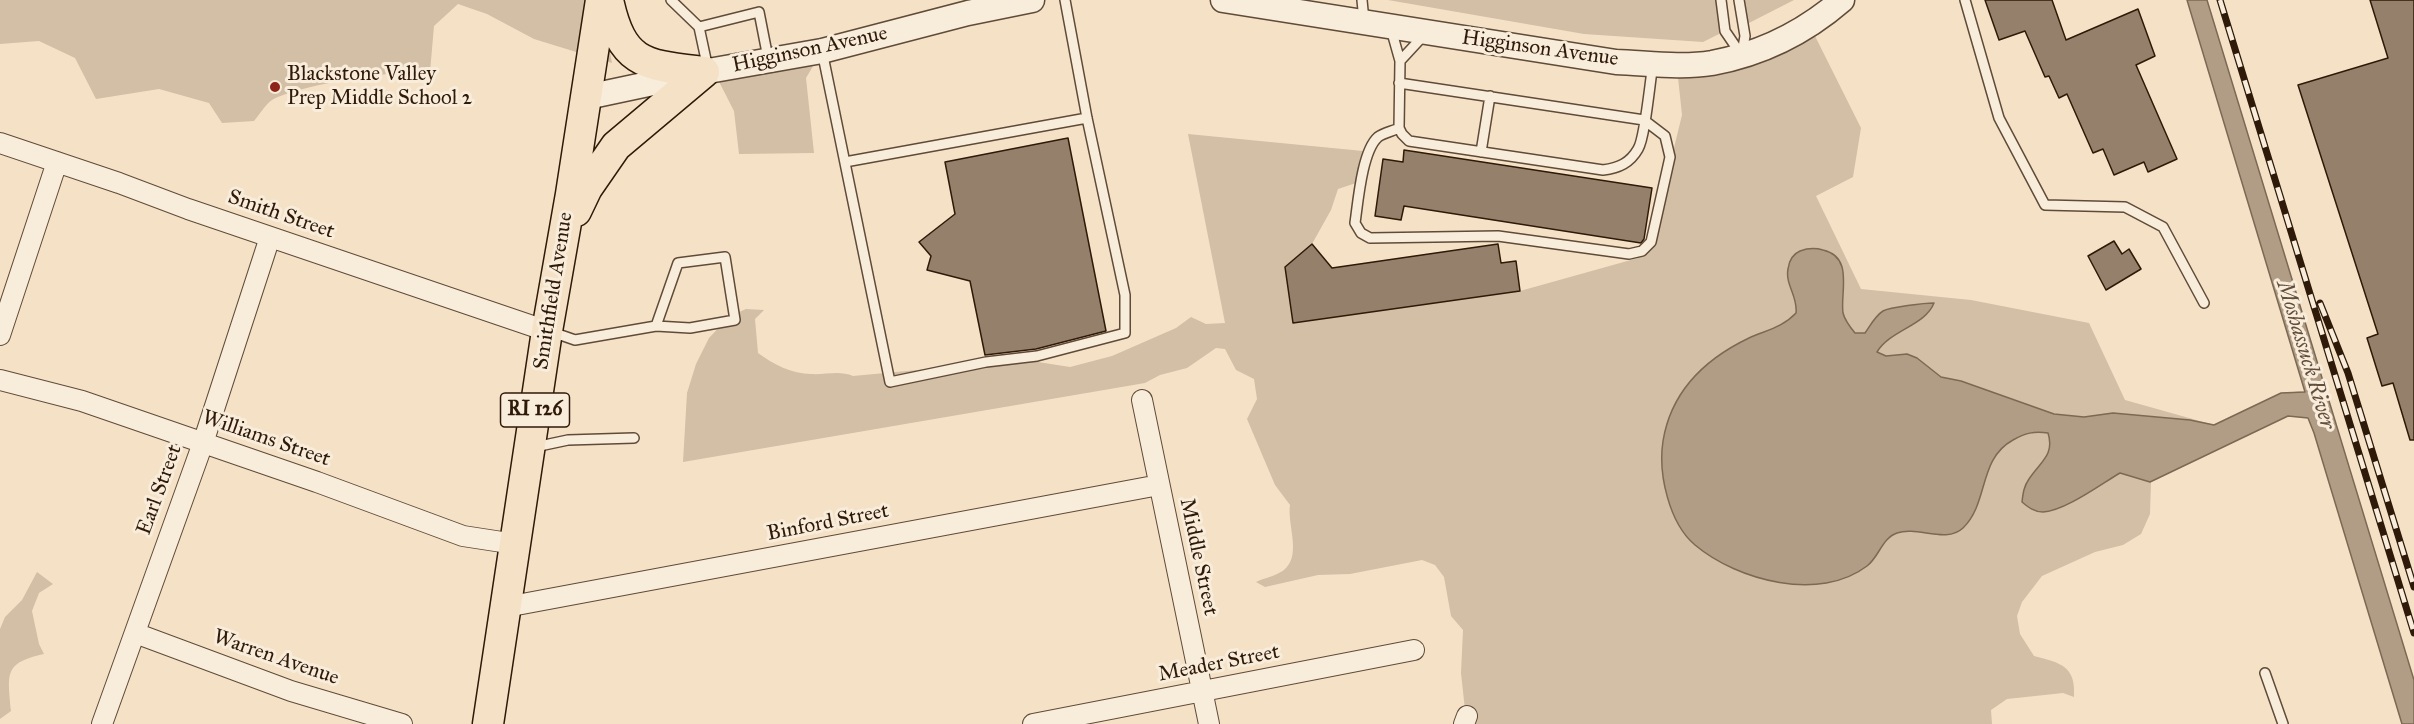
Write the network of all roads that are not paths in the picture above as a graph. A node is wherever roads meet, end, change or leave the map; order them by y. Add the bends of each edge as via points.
1 (601, 0) edge
2 (608, 0) edge
3 (671, 0) edge
4 (1032, 0) edge
5 (1065, 0) edge
6 (1223, 0) edge
7 (1362, 0) edge
8 (1721, 0) edge
9 (1739, 0) edge
10 (1842, 0) edge
11 (1965, 0) edge
12 (1365, 24) junction
13 (699, 27) junction
14 (1391, 27) junction
15 (1427, 32) junction
16 (822, 51) junction
17 (1741, 55) junction
18 (769, 61) junction
19 (1400, 61) junction
20 (1653, 64) junction
21 (706, 72) junction
22 (1399, 83) junction
23 (1490, 96) junction
24 (586, 97) junction
25 (1087, 117) junction
26 (1644, 120) junction
27 (1400, 128) junction
28 (0, 143) edge
29 (1481, 152) junction
30 (57, 162) junction
31 (845, 162) junction
32 (563, 235) junction
33 (270, 237) junction
34 (2204, 303) dead end
35 (656, 326) junction
36 (547, 331) junction
37 (0, 335) edge
38 (0, 380) edge
39 (1142, 400) dead end
40 (634, 438) dead end
41 (203, 443) junction
42 (530, 448) junction
43 (1159, 485) junction
44 (516, 544) junction
45 (506, 607) junction
46 (135, 633) junction
47 (1414, 650) dead end
48 (2265, 673) dead end
49 (1202, 691) junction
50 (102, 724) edge
51 (402, 724) edge
52 (488, 724) edge
53 (1033, 724) edge
54 (1209, 724) edge
55 (2283, 724) edge

1 - 24 main road, Smithfield Avenue / RI 126
2 - 21 main road via 619,37 632,55 666,68
3 - 13 lane
4 - 16 street, Higginson Avenue
5 - 25 lane
6 - 12 street, Higginson Avenue
7 - 12 lane
8 - 17 lane via 1725,31
9 - 17 lane via 1745,36
10 - 17 street, Higginson Avenue via 1793,36
11 - 34 lane via 1999,118 2045,205 2125,207 2163,227
12 - 14 street, Higginson Avenue
13 - 18 lane via 759,12
13 - 21 lane
14 - 15 street, Higginson Avenue
14 - 19 lane
15 - 19 lane
15 - 20 street, Higginson Avenue via 1616,62
16 - 18 street, Higginson Avenue
16 - 31 lane
17 - 20 street, Higginson Avenue via 1712,63
18 - 21 street, Higginson Avenue
19 - 22 lane
20 - 26 lane
21 - 24 street, Higginson Avenue
21 - 32 main road via 616,146 587,188
22 - 23 lane
22 - 27 lane
23 - 26 lane
23 - 29 lane
24 - 32 main road, Smithfield Avenue / RI 126
25 - 31 lane
25 - 31 lane via 1125,295 1125,333 1037,356 890,382
26 - 27 lane via 1665,136 1671,157 1651,242 1642,251 1629,254 1498,236 1370,238 1355,223 1366,163 1378,136
26 - 29 lane via 1640,147 1617,168 1603,170
27 - 29 lane via 1409,141
28 - 30 street, Smith Street
30 - 33 street, Smith Street
30 - 37 street
32 - 36 main road, Smithfield Avenue / RI 126
33 - 36 street, Smith Street
33 - 41 street, Earl Street
35 - 35 lane via 690,328 735,320 725,257 678,263
35 - 36 lane via 575,340
36 - 42 main road, Smithfield Avenue / RI 126
38 - 41 street, Williams Street via 82,401
39 - 43 street, Middle Street
40 - 42 lane via 568,440
41 - 44 street, Williams Street via 463,536
41 - 46 street, Earl Street
42 - 44 main road, Smithfield Avenue / RI 126
43 - 45 street, Binford Street
43 - 49 street, Middle Street
44 - 45 main road, Smithfield Avenue / RI 126
45 - 52 main road, Smithfield Avenue / RI 126
46 - 50 street, Earl Street
46 - 51 street, Warren Avenue via 291,691
47 - 49 street, Meader Street
48 - 55 lane
49 - 53 street, Meader Street
49 - 54 street, Middle Street

